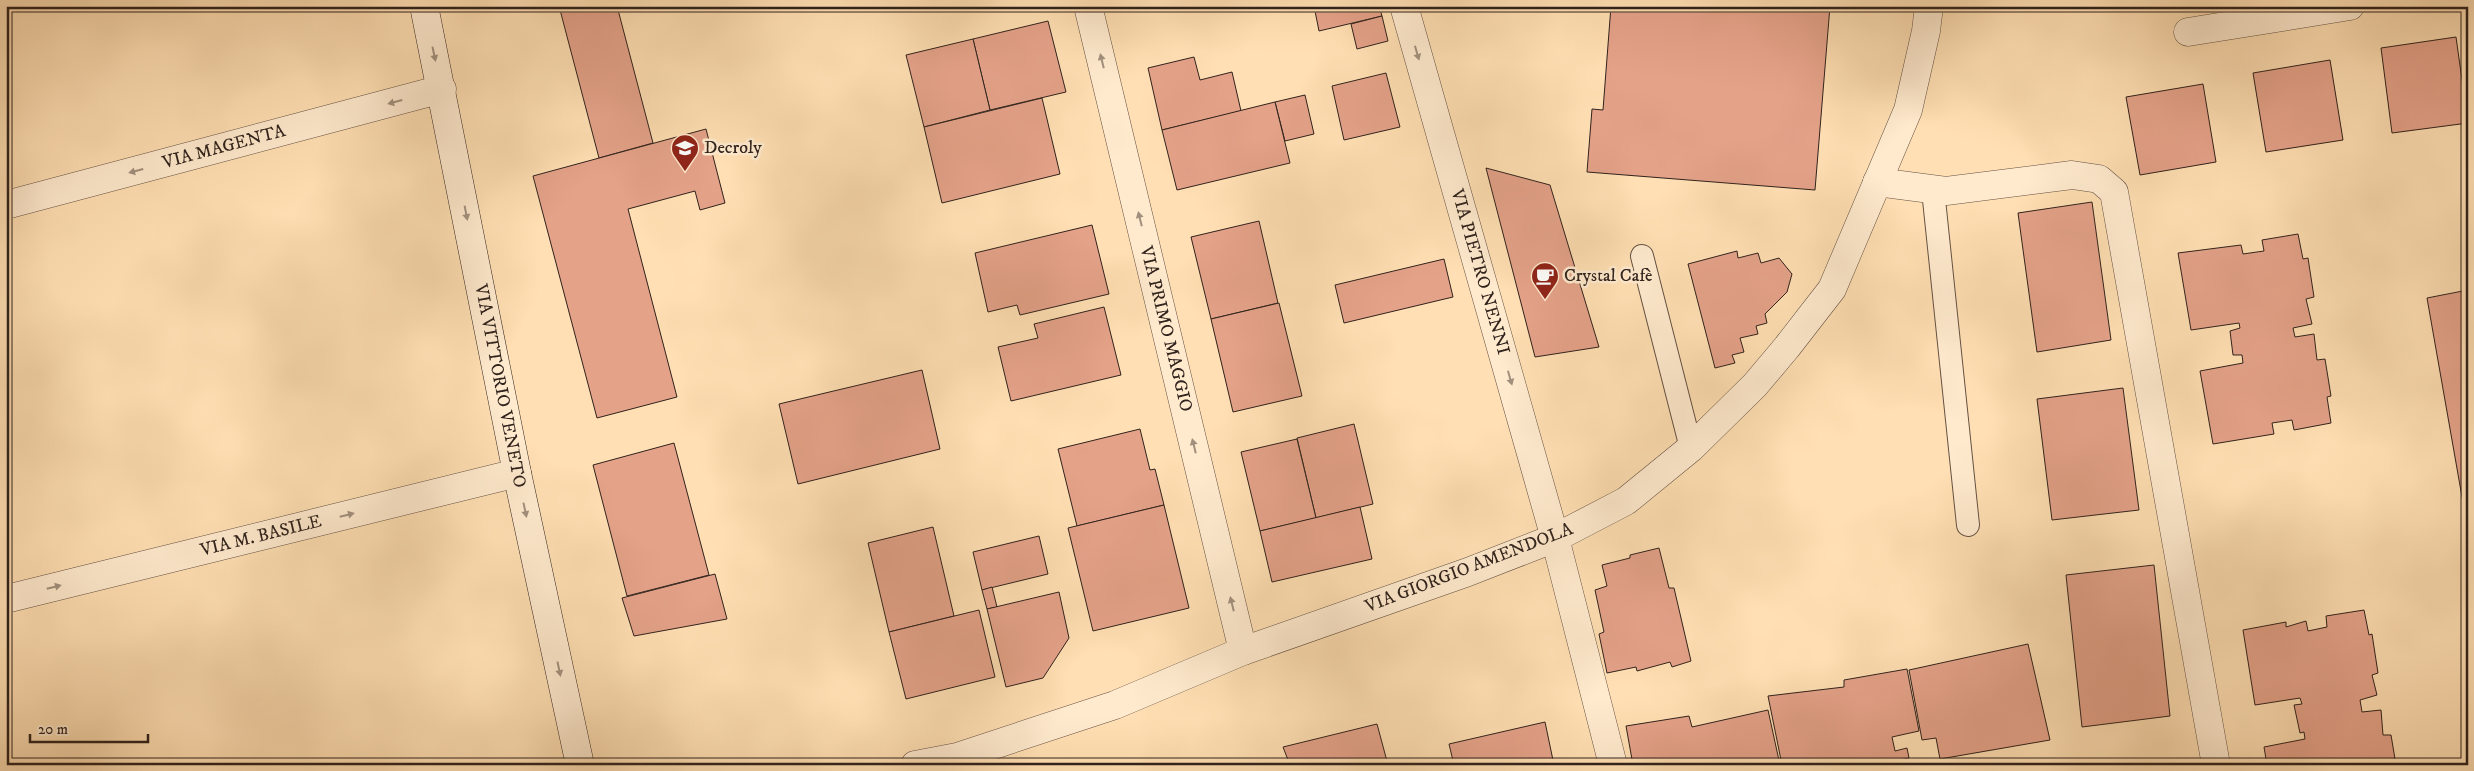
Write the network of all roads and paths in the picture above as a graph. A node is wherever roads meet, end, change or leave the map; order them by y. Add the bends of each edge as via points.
1 (424, 6) edge
2 (1088, 6) edge
3 (1404, 6) edge
4 (1929, 6) edge
5 (2350, 6) edge
6 (2188, 32) dead end
7 (442, 89) junction
8 (1877, 182) junction
9 (1933, 190) junction
10 (6, 206) edge
11 (1642, 256) dead end
12 (1691, 448) junction
13 (517, 473) junction
14 (1968, 526) dead end
15 (1555, 538) junction
16 (6, 599) edge
17 (1243, 651) junction
18 (580, 765) edge
19 (916, 765) edge
20 (1613, 765) edge
21 (2216, 765) edge

1 -> 7 street, VIA VITTORIO VENETO
17 -> 2 street, VIA PRIMO MAGGIO
3 -> 15 street, VIA PIETRO NENNI
4 - 8 street, VIA GIORGIO AMENDOLA via 1908,110
5 - 6 street
7 -> 10 street, VIA MAGENTA
7 -> 13 street, VIA VITTORIO VENETO
8 - 9 street
8 - 12 street, VIA GIORGIO AMENDOLA via 1832,289 1755,385
9 - 14 lane
9 - 21 street via 2072,175 2099,178 2114,192
11 - 12 lane
12 - 15 street, VIA GIORGIO AMENDOLA via 1626,501
16 -> 13 street, VIA M. BASILE
13 -> 18 street, VIA VITTORIO VENETO
15 - 17 street, VIA GIORGIO AMENDOLA
15 - 20 street, VIA PIETRO NENNI
17 - 19 street, VIA GIORGIO AMENDOLA via 1115,705 957,756

